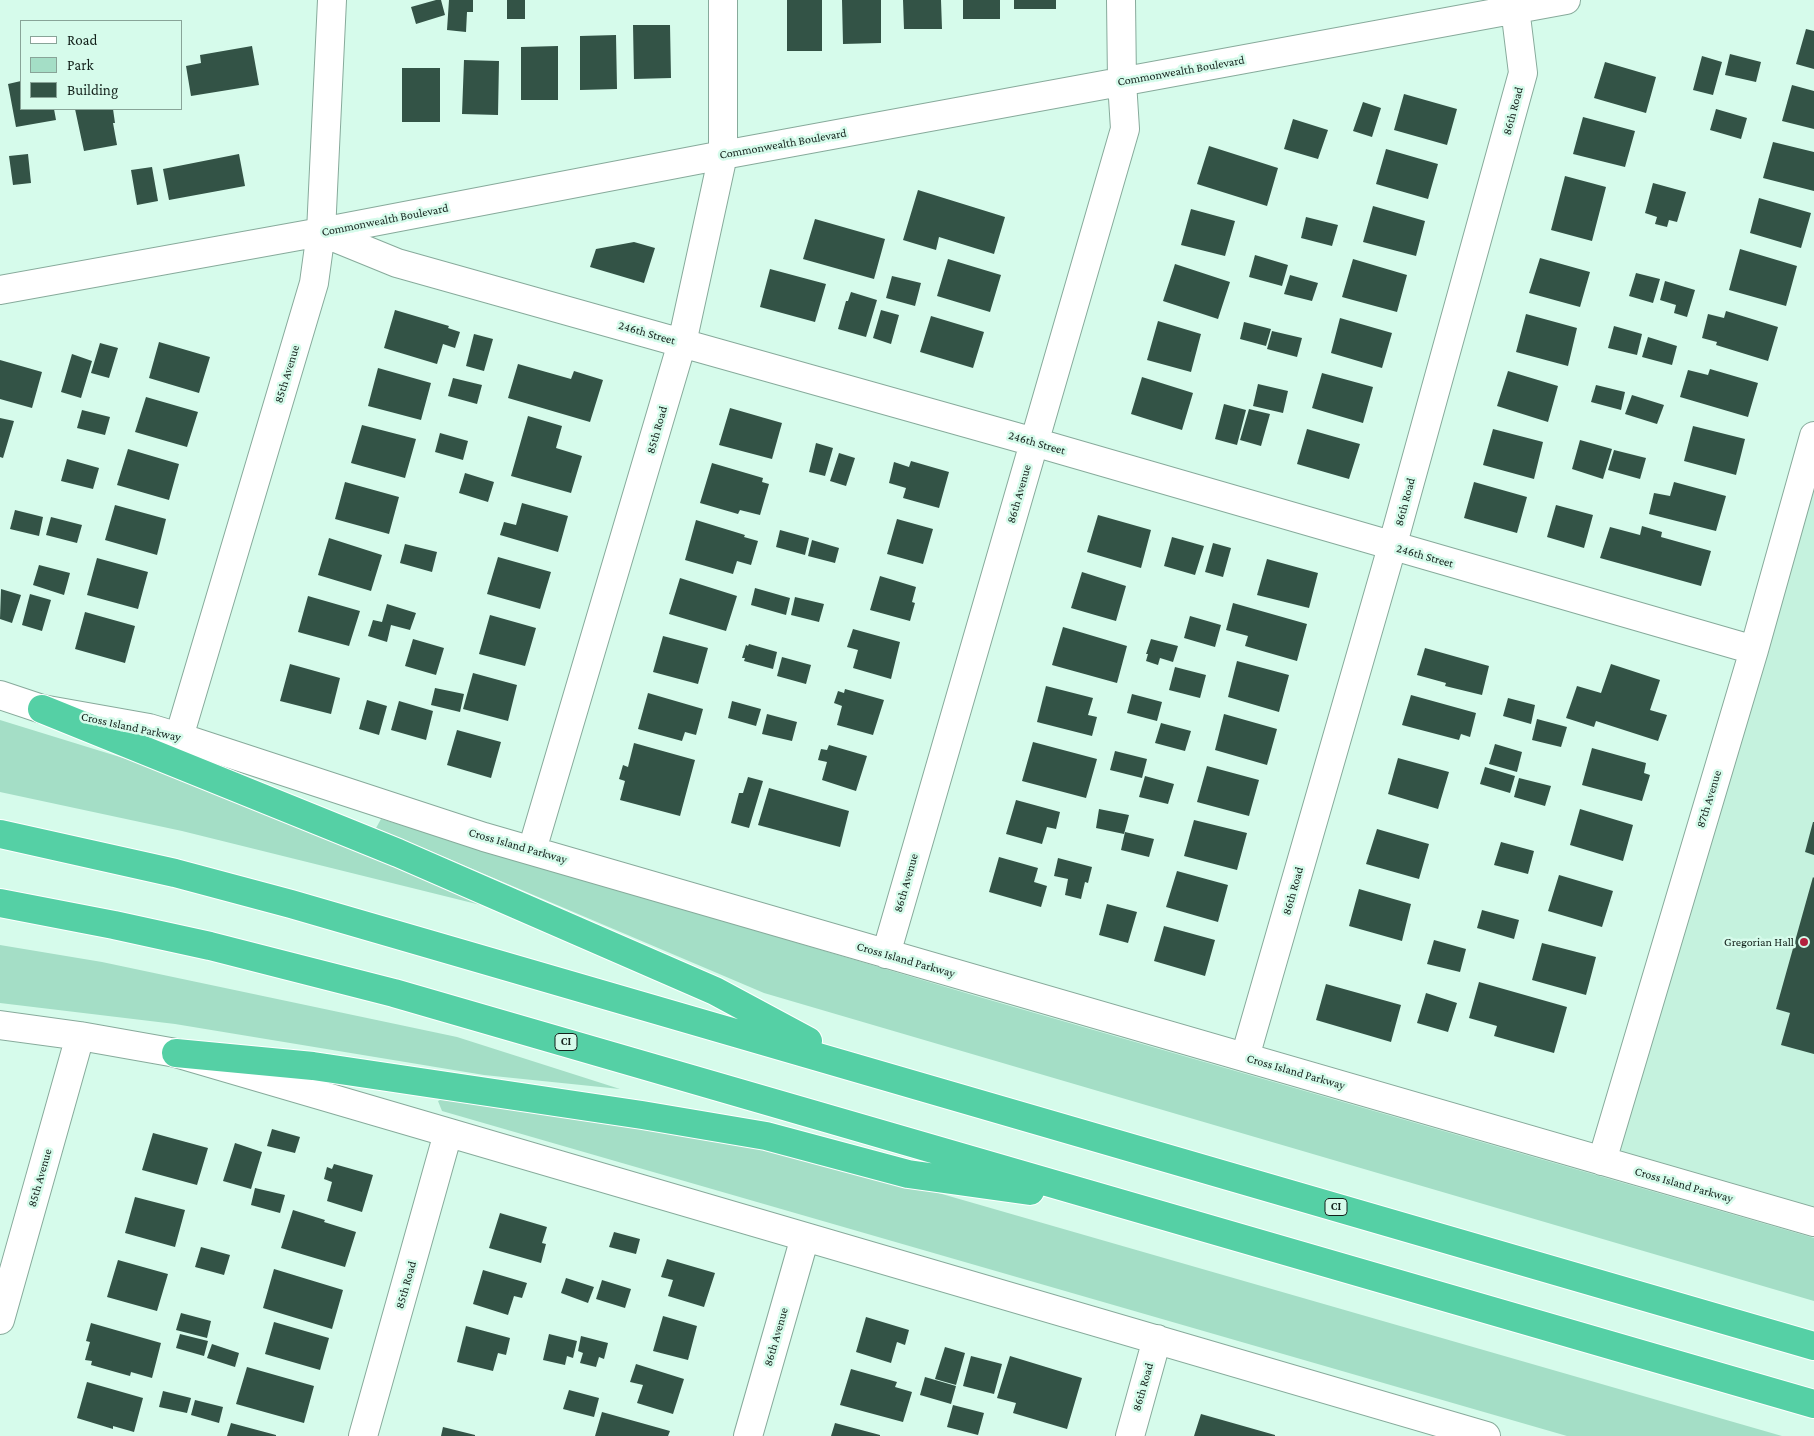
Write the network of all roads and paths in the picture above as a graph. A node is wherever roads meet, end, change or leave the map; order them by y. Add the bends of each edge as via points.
1 (332, 0) edge
2 (723, 0) edge
3 (1121, 0) edge
4 (1566, 0) edge
5 (1515, 5) edge
6 (1122, 82) junction
7 (723, 155) junction
8 (321, 232) junction
9 (0, 290) edge
10 (682, 343) junction
11 (1814, 436) edge
12 (1034, 442) junction
13 (1392, 547) junction
14 (1754, 650) junction
15 (0, 696) edge
16 (42, 708) junction
17 (179, 737) junction
18 (0, 834) edge
19 (532, 850) junction
20 (0, 903) edge
21 (886, 954) junction
22 (0, 1024) edge
23 (80, 1036) junction
24 (176, 1053) junction
25 (1245, 1057) junction
26 (859, 1069) junction
27 (448, 1133) junction
28 (1602, 1161) junction
29 (1125, 1204) junction
30 (1814, 1222) edge
31 (805, 1237) junction
32 (0, 1320) edge
33 (1157, 1339) junction
34 (1814, 1346) edge
35 (1814, 1404) edge
36 (363, 1436) edge
37 (748, 1436) edge
38 (1130, 1436) edge
39 (1486, 1436) edge

1 - 8 street, 85th Avenue
2 - 7 street, 85th Road
3 - 6 street, 86th Avenue
4 - 5 street, Commonwealth Boulevard
5 - 6 street, Commonwealth Boulevard
5 - 13 street, 86th Road via 1523,73
6 - 7 street, Commonwealth Boulevard
6 - 12 street, 86th Avenue via 1125,129
7 - 8 street, Commonwealth Boulevard
7 - 10 street, 85th Road
8 - 9 street, Commonwealth Boulevard
8 - 10 street, 246th Street via 397,263
8 - 17 street, 85th Avenue via 314,283
10 - 12 street, 246th Street
10 - 19 street, 85th Road
11 - 14 street, 87th Avenue
12 - 13 street, 246th Street
12 - 21 street, 86th Avenue
13 - 14 street, 246th Street
13 - 25 street, 86th Road
14 - 28 street, 87th Avenue
15 - 16 street, Cross Island Parkway
16 - 17 street, Cross Island Parkway via 149,728
16 - 26 highway via 398,853 706,987
17 - 19 street, Cross Island Parkway
18 - 26 highway, CI via 174,873 290,904
19 - 21 street, Cross Island Parkway
20 - 29 highway, CI via 210,946 394,993
21 - 25 street, Cross Island Parkway
22 - 23 street
23 - 24 street
23 - 32 street, 85th Avenue
24 - 27 street
24 - 29 highway via 314,1066 580,1105 766,1136 908,1174
25 - 28 street, Cross Island Parkway
26 - 34 highway, CI
27 - 31 street
27 - 36 street, 85th Road
28 - 30 street, Cross Island Parkway
29 - 35 highway, CI
31 - 33 street
31 - 37 street, 86th Avenue
33 - 38 street, 86th Road
33 - 39 street

